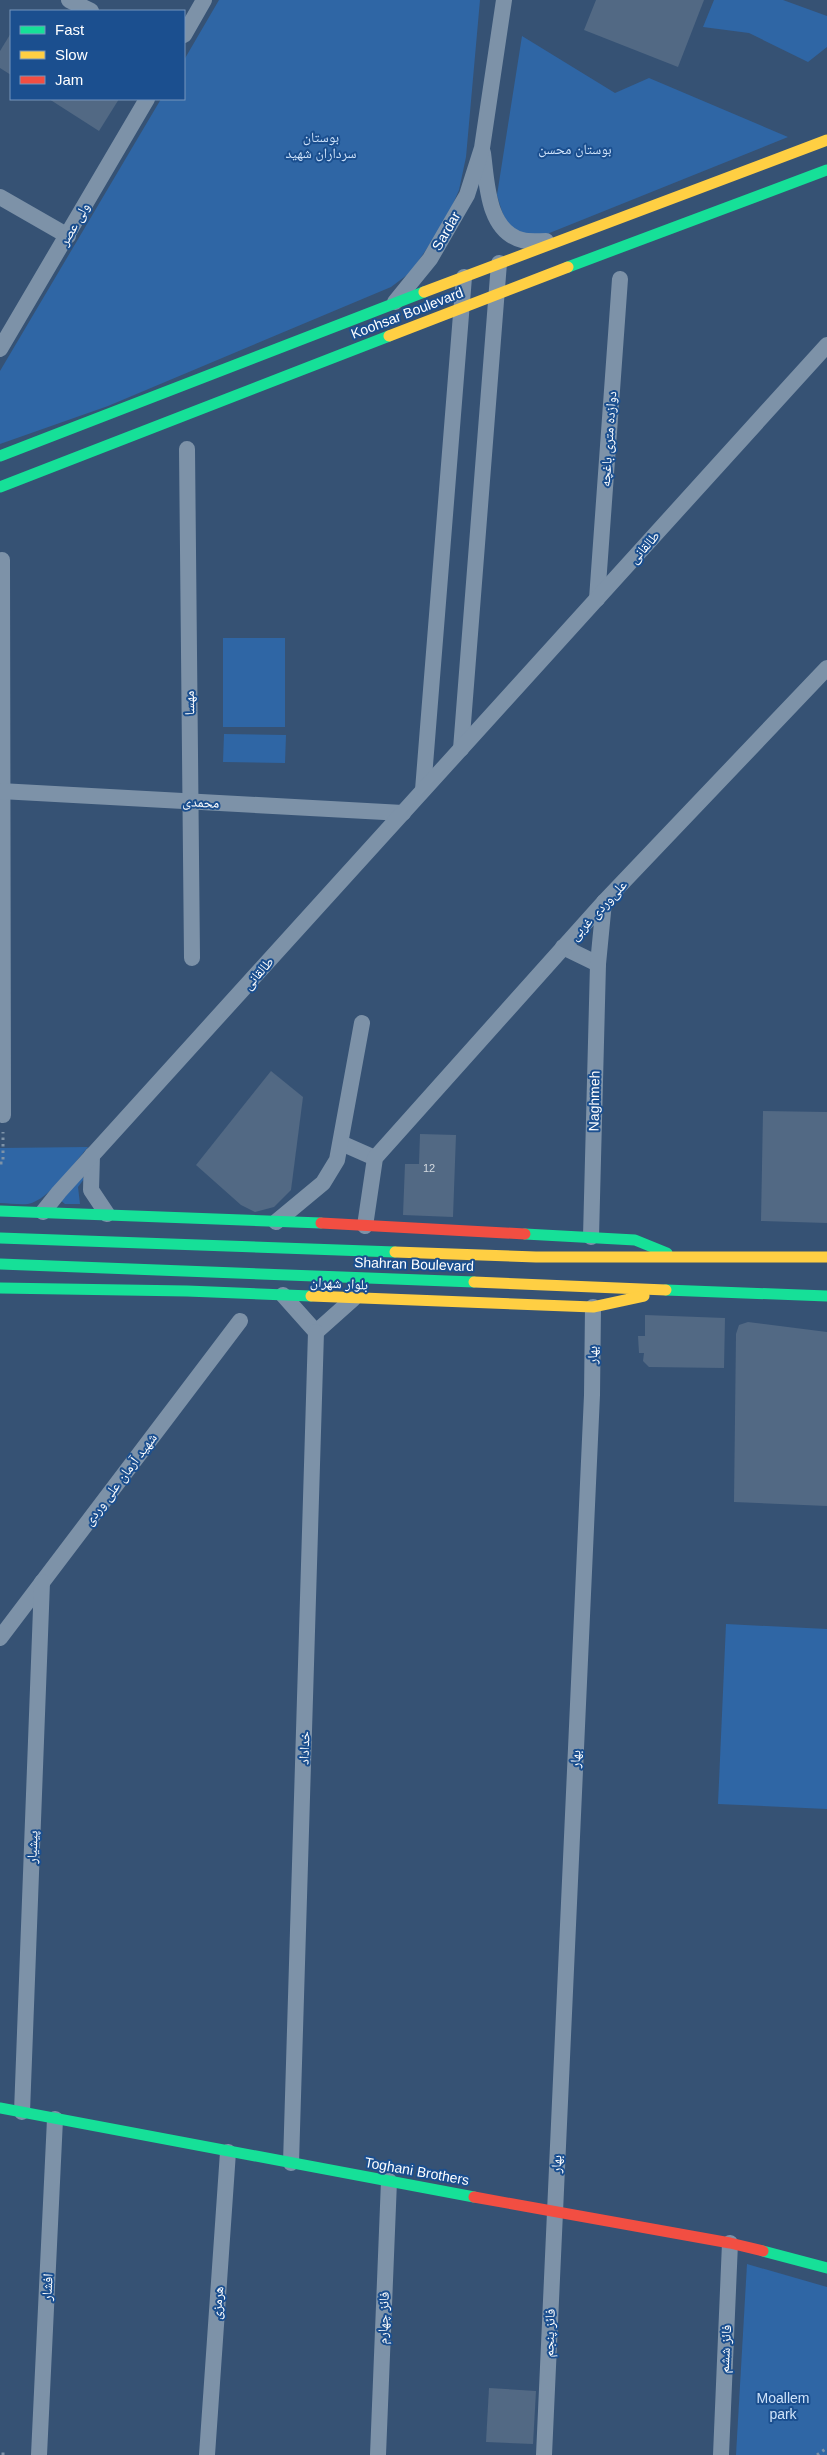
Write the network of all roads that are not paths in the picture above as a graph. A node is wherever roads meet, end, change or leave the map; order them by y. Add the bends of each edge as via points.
1 (69, 0) edge
2 (204, 0) edge
3 (504, 0) edge
4 (89, 10) edge
5 (185, 33) edge
6 (146, 100) edge
7 (827, 140) edge
8 (482, 148) junction
9 (827, 170) edge
10 (0, 197) edge
11 (68, 236) junction
12 (555, 241) junction
13 (499, 263) junction
14 (464, 277) junction
15 (620, 279) dead end
16 (495, 296) junction
17 (394, 304) junction
18 (460, 309) junction
19 (827, 345) edge
20 (0, 348) edge
21 (187, 449) dead end
22 (3, 454) edge
23 (0, 488) edge
24 (2, 560) dead end
25 (597, 599) junction
26 (827, 668) edge
27 (461, 749) junction
28 (423, 790) junction
29 (1, 791) edge
30 (190, 801) junction
31 (403, 813) junction
32 (604, 902) junction
33 (563, 947) junction
34 (192, 958) dead end
35 (598, 964) junction
36 (362, 1023) dead end
37 (3, 1115) road end
38 (341, 1144) junction
39 (92, 1155) junction
40 (375, 1158) junction
41 (0, 1211) edge
42 (43, 1212) junction
43 (107, 1214) junction
44 (276, 1222) junction
45 (365, 1226) junction
46 (591, 1237) junction
47 (0, 1238) edge
48 (678, 1257) junction
49 (827, 1257) edge
50 (0, 1264) edge
51 (8, 1288) edge
52 (674, 1289) junction
53 (283, 1295) junction
54 (827, 1296) edge
55 (353, 1299) junction
56 (0, 1302) edge
57 (594, 1307) junction
58 (240, 1321) dead end
59 (312, 1327) junction
60 (42, 1582) junction
61 (0, 1638) edge
62 (0, 2108) edge
63 (22, 2112) junction
64 (55, 2118) junction
65 (228, 2152) junction
66 (291, 2164) junction
67 (389, 2181) junction
68 (554, 2211) junction
69 (730, 2243) junction
70 (827, 2268) edge
71 (39, 2455) edge
72 (207, 2455) edge
73 (378, 2455) edge
74 (544, 2455) edge
75 (720, 2455) edge

1 - 4 street
2 - 5 street
3 - 8 street, Sardar
6 - 11 street, ولی عصر
7 - 12 main road, Koohsar Boulevard
8 - 12 street, Sardar via 490,197 500,225 512,236 524,240
8 - 17 street, Sardar via 467,195 430,259
9 - 16 main road, Koohsar Boulevard
10 - 11 street
11 - 20 street, ولی عصر
12 - 13 main road, Koohsar Boulevard
13 - 14 main road, Koohsar Boulevard
13 - 16 street
14 - 17 main road, Koohsar Boulevard
14 - 18 street
15 - 25 street, دوازده متری باغچه
16 - 18 main road, Koohsar Boulevard
16 - 27 street
17 - 22 main road, Koohsar Boulevard
18 - 23 main road, Koohsar Boulevard
18 - 28 street
19 - 25 street, طالقانی
21 - 30 street, مهسا
24 - 29 street
25 - 27 street, طالقانی
26 - 32 street, علی‌وردی غربی
27 - 28 street, طالقانی
28 - 31 street, طالقانی
29 - 30 street, محمدی
29 - 37 street
30 - 31 street, محمدی
30 - 34 street, مهسا
31 - 39 street, طالقانی
32 - 33 street, علی‌وردی غربی
32 - 35 street, Naghmeh
33 - 35 street
33 - 40 street, علی‌وردی غربی
35 - 46 street, Naghmeh
36 - 38 street
38 - 40 street
38 - 44 street via 337,1160 323,1183
39 - 42 street, طالقانی
39 - 43 street via 91,1190
40 - 45 street
41 - 42 main road, Shahran Boulevard
42 - 43 main road, Shahran Boulevard
43 - 44 main road, Shahran Boulevard
44 - 45 main road, Shahran Boulevard
45 - 46 main road, Shahran Boulevard
46 - 48 main road, Shahran Boulevard via 635,1240
47 - 48 main road, Shahran Boulevard via 536,1256
48 - 49 main road, Shahran Boulevard
50 - 52 main road, Shahran Boulevard
51 - 53 main road, بلوار شهران
51 - 56 street
52 - 54 main road, Shahran Boulevard
52 - 57 main road, بلوار شهران
53 - 55 main road, بلوار شهران
53 - 59 street
55 - 57 main road, بلوار شهران
55 - 59 street
57 - 68 street, بهار
58 - 60 street, شهید آرمان علی وردی
59 - 66 street, خداداد
60 - 61 street, شهید آرمان علی وردی
60 - 63 street, پیشیار
62 - 63 main road, Toghani Brothers
63 - 64 main road, Toghani Brothers
64 - 65 main road, Toghani Brothers
64 - 71 street, افشار
65 - 66 main road, Toghani Brothers
65 - 72 street, هرمزی
66 - 67 main road, Toghani Brothers
67 - 68 main road, Toghani Brothers
67 - 73 street, فائز چهارم
68 - 69 main road, Toghani Brothers
68 - 74 street, فائز پنجم
69 - 70 main road, Toghani Brothers
69 - 75 street, فائز ششم

